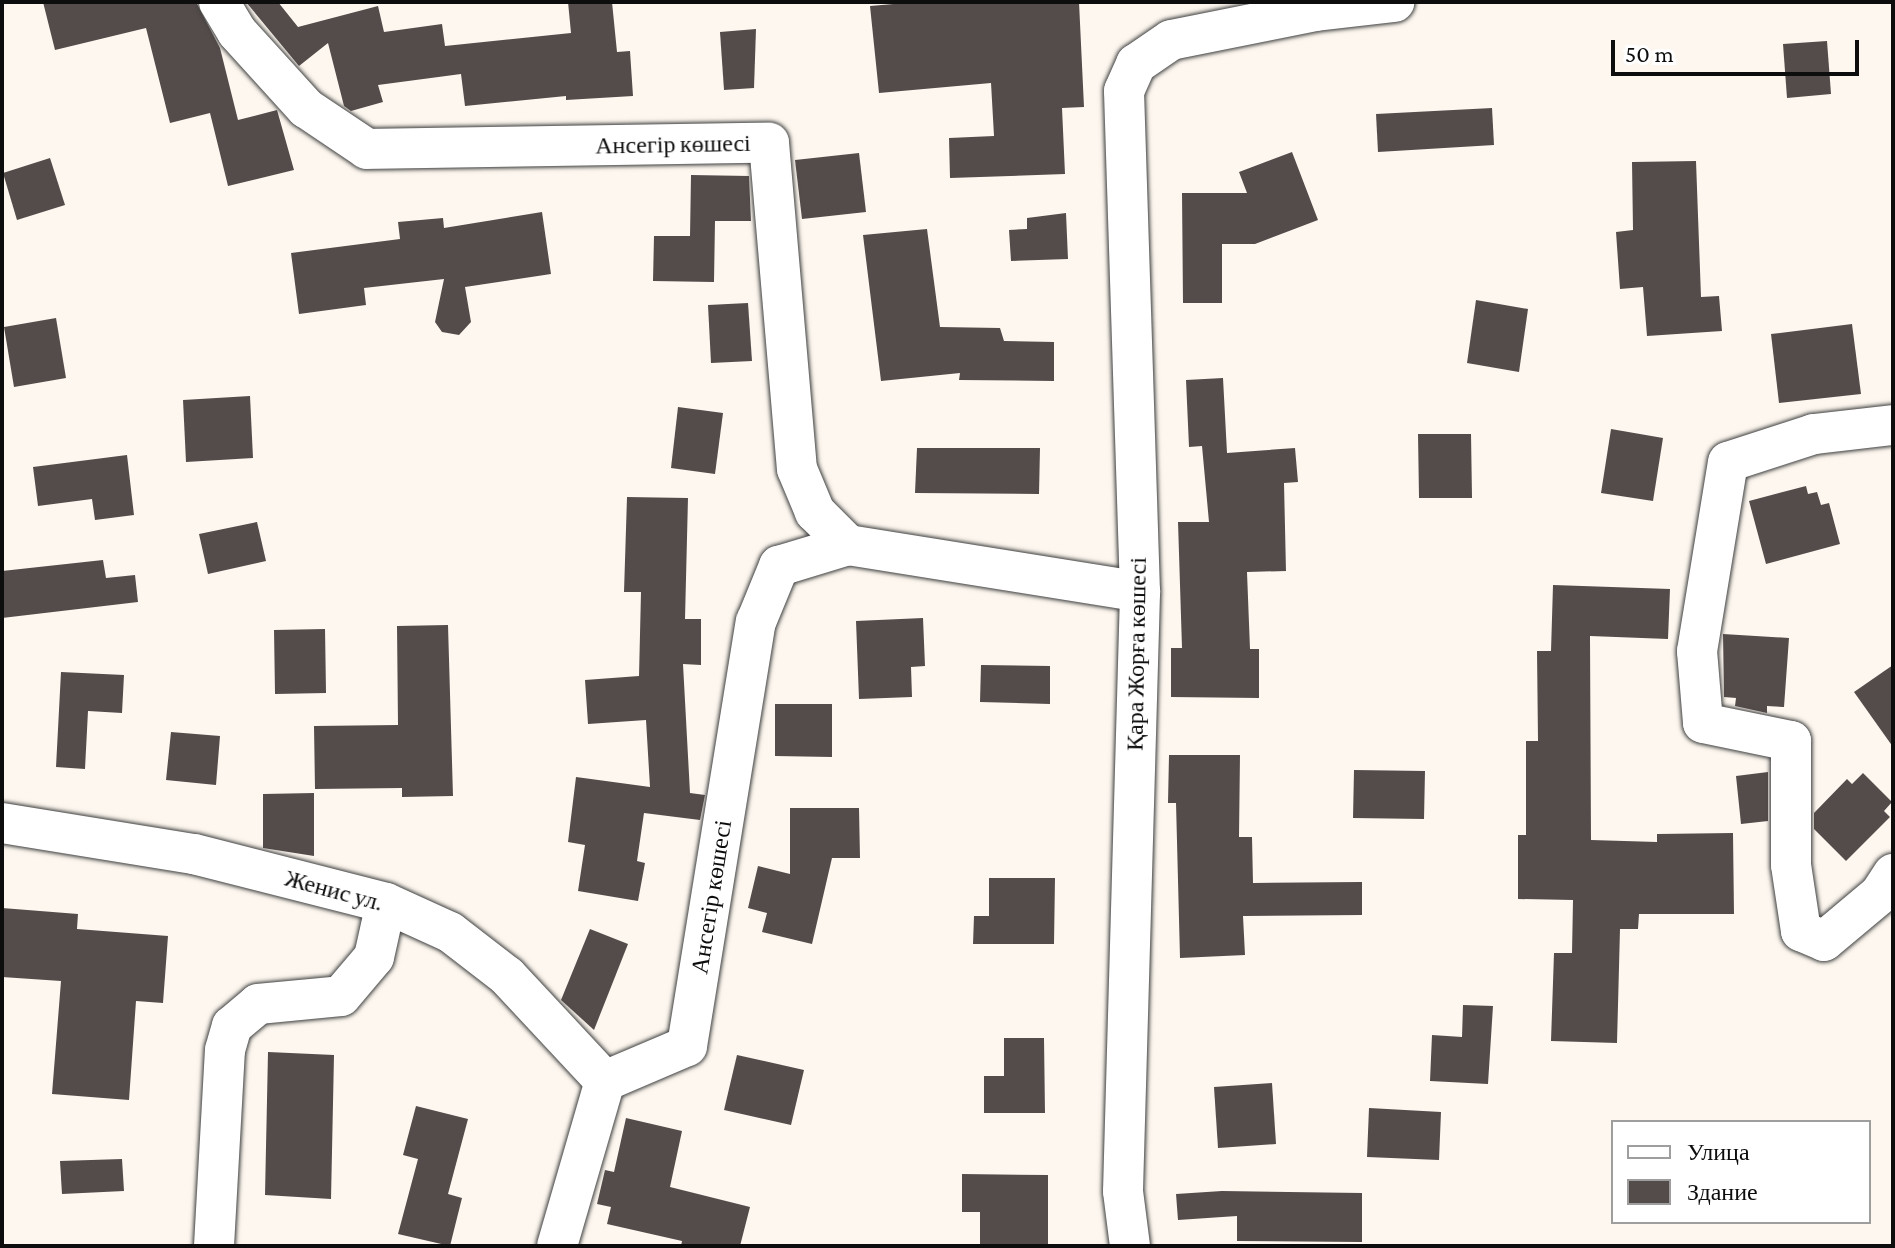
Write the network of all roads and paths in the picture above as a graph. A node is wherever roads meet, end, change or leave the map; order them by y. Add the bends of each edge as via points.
1 (219, 2) edge
2 (1394, 2) edge
3 (1316, 6) edge
4 (1893, 425) edge
5 (848, 545) junction
6 (1140, 592) junction
7 (2, 823) edge
8 (1893, 874) edge
9 (386, 903) junction
10 (605, 1081) junction
11 (214, 1246) edge
12 (557, 1246) edge
13 (1130, 1246) edge

1 - 5 street, Ансегір көшесі via 237,32 306,108 367,149 769,143 797,469 815,512
2 - 3 street
3 - 6 street, Қара Жорға көшесі via 1171,40 1136,64 1124,91
4 - 8 street via 1814,434 1728,462 1697,651 1703,723 1791,741 1791,865 1801,931 1824,941 1880,894
5 - 6 street, Ансегір көшесі
5 - 10 street, Ансегір көшесі via 779,566 756,622 687,1046
6 - 13 street, Қара Жорға көшесі via 1123,1191
7 - 9 street, Женис ул. via 194,854
9 - 10 street, Женис ул. via 450,932 507,976
9 - 11 street via 374,957 341,996 258,1004 232,1026 225,1050
10 - 12 street

